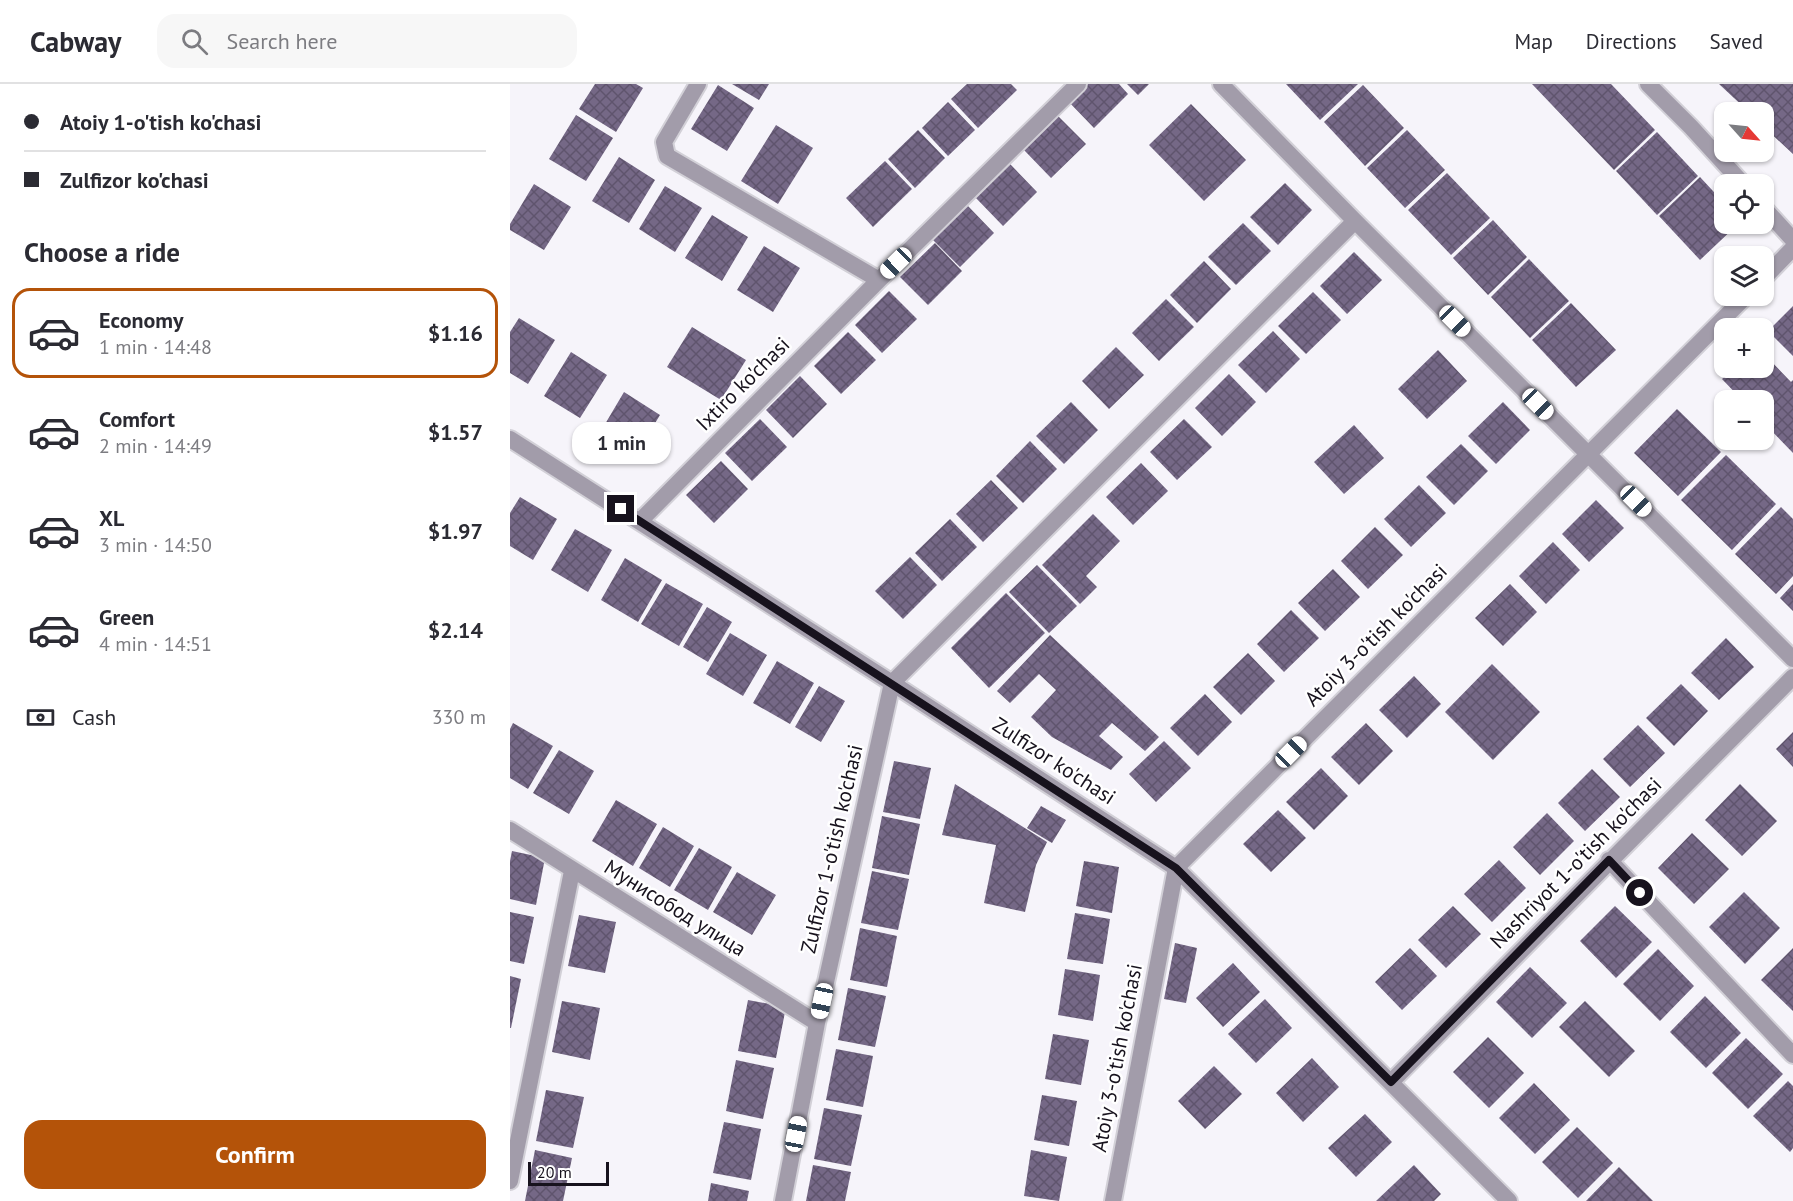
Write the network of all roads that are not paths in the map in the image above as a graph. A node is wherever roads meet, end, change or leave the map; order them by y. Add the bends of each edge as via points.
1 (698, 84) edge
2 (1078, 84) edge
3 (1221, 84) edge
4 (1648, 84) edge
5 (1734, 174) edge
6 (1774, 219) edge
7 (1355, 221) junction
8 (1793, 240) edge
9 (1793, 248) edge
10 (1774, 268) edge
11 (879, 280) junction
12 (1736, 306) edge
13 (510, 439) edge
14 (1588, 454) junction
15 (640, 521) junction
16 (1793, 659) edge
17 (1793, 677) edge
18 (892, 683) junction
19 (510, 830) edge
20 (1609, 860) junction
21 (1176, 868) junction
22 (572, 871) junction
23 (817, 1023) junction
24 (1793, 1055) edge
25 (1391, 1082) junction
26 (510, 1181) edge
27 (783, 1201) edge
28 (1113, 1201) edge
29 (1509, 1201) edge

1 - 11 street via 664,142 667,156
2 - 11 street, Ixtiro ko'chasi
3 - 7 street
4 - 5 street
6 - 8 street
7 - 14 street
7 - 18 street
9 - 10 street
11 - 15 street, Ixtiro ko'chasi
12 - 14 street, Atoiy 3-o'tish ko'chasi
13 - 15 street, Zulfizor ko'chasi
14 - 16 street
14 - 21 street, Atoiy 3-o'tish ko'chasi
15 - 18 street, Zulfizor ko'chasi
17 - 20 street, Nashriyot 1-o'tish ko'chasi
18 - 21 street, Zulfizor ko'chasi
18 - 23 street, Zulfizor 1-o'tish ko'chasi
19 - 22 street, Мунисобод улица
20 - 24 street
20 - 25 street, Nashriyot 1-o'tish ko'chasi
21 - 25 street, Zulfizor ko'chasi
21 - 28 street, Atoiy 3-o'tish ko'chasi
22 - 23 street, Мунисобод улица
22 - 26 street
23 - 27 street, Zulfizor 1-o'tish ko'chasi
25 - 29 street, Zulfizor ko'chasi

